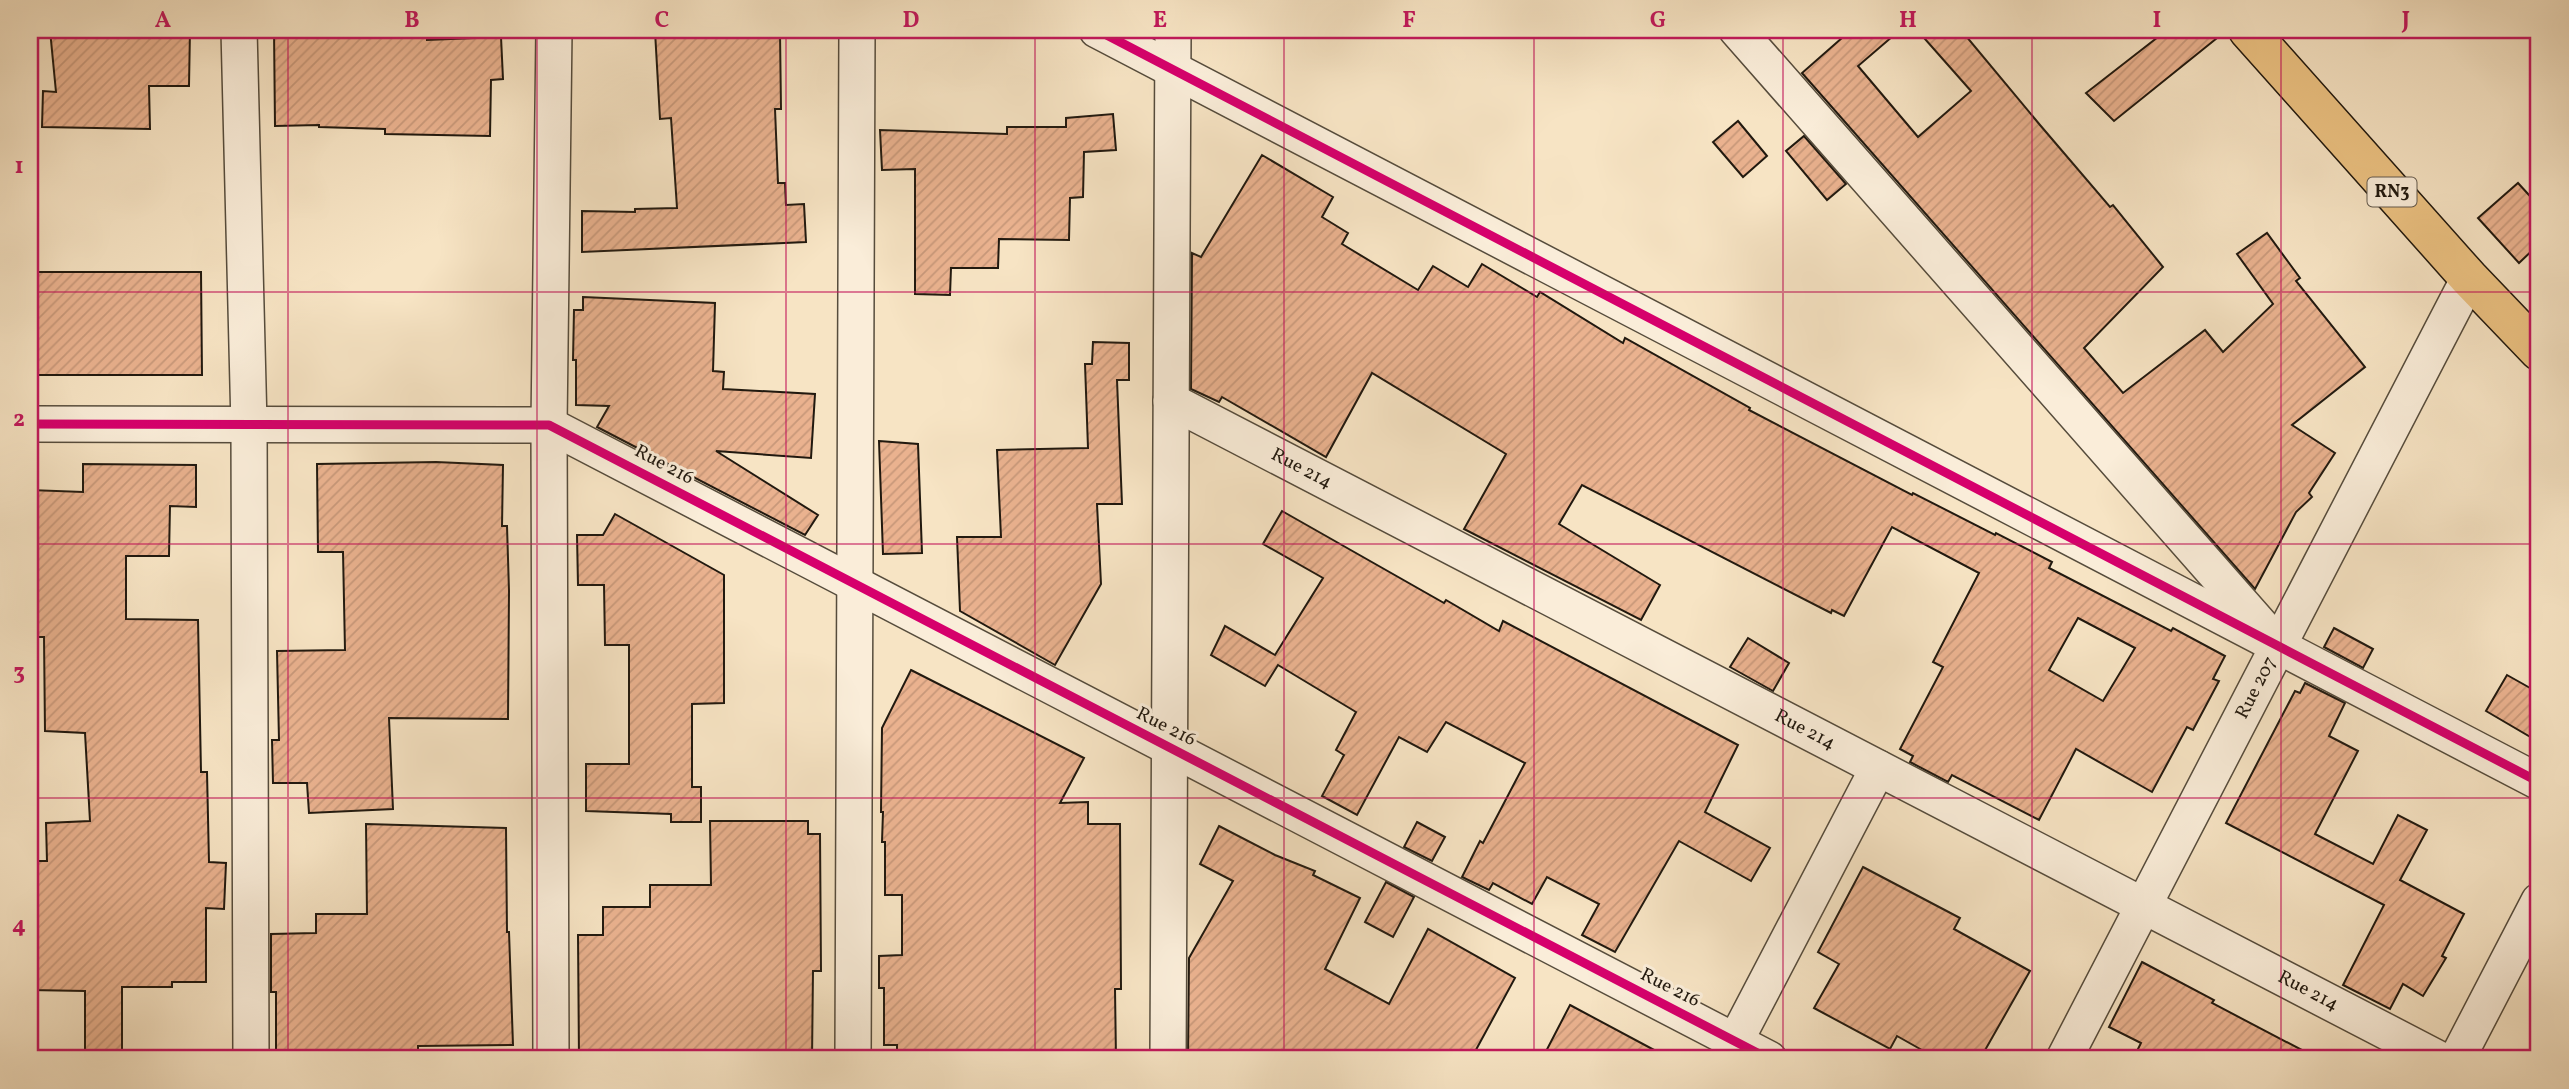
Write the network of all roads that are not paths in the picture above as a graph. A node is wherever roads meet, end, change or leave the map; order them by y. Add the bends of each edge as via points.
1 (239, 30) edge
2 (554, 30) edge
3 (857, 30) edge
4 (1097, 30) edge
5 (1173, 30) edge
6 (1737, 30) edge
7 (2248, 30) edge
8 (1173, 69) junction
9 (2469, 278) junction
10 (2539, 351) edge
11 (1171, 401) junction
12 (30, 424) edge
13 (249, 425) junction
14 (549, 425) junction
15 (855, 585) junction
16 (2278, 646) junction
17 (1170, 749) junction
18 (1878, 768) junction
19 (2539, 782) edge
20 (2539, 901) edge
21 (2144, 906) junction
22 (1731, 1051) edge
23 (251, 1059) edge
24 (551, 1059) edge
25 (853, 1059) edge
26 (1168, 1059) edge
27 (1769, 1059) edge
28 (2064, 1059) edge
29 (2439, 1059) edge
30 (2457, 1059) edge

1 - 13 street
2 - 14 street
3 - 15 street
4 - 8 street
5 - 8 street
6 - 16 street
7 - 9 highway, RN3
8 - 11 street
8 - 16 street
9 - 10 highway, RN3
9 - 16 street, Rue 207
11 - 17 street
11 - 18 street, Rue 214
12 - 13 street
13 - 14 street
13 - 23 street
14 - 15 street, Rue 216
14 - 24 street
15 - 17 street, Rue 216
15 - 25 street
16 - 19 street
16 - 21 street, Rue 207
17 - 22 street, Rue 216
17 - 26 street
18 - 21 street, Rue 214
18 - 22 street
20 - 30 street
21 - 28 street, Rue 207
21 - 29 street, Rue 214
22 - 27 street, Rue 216

